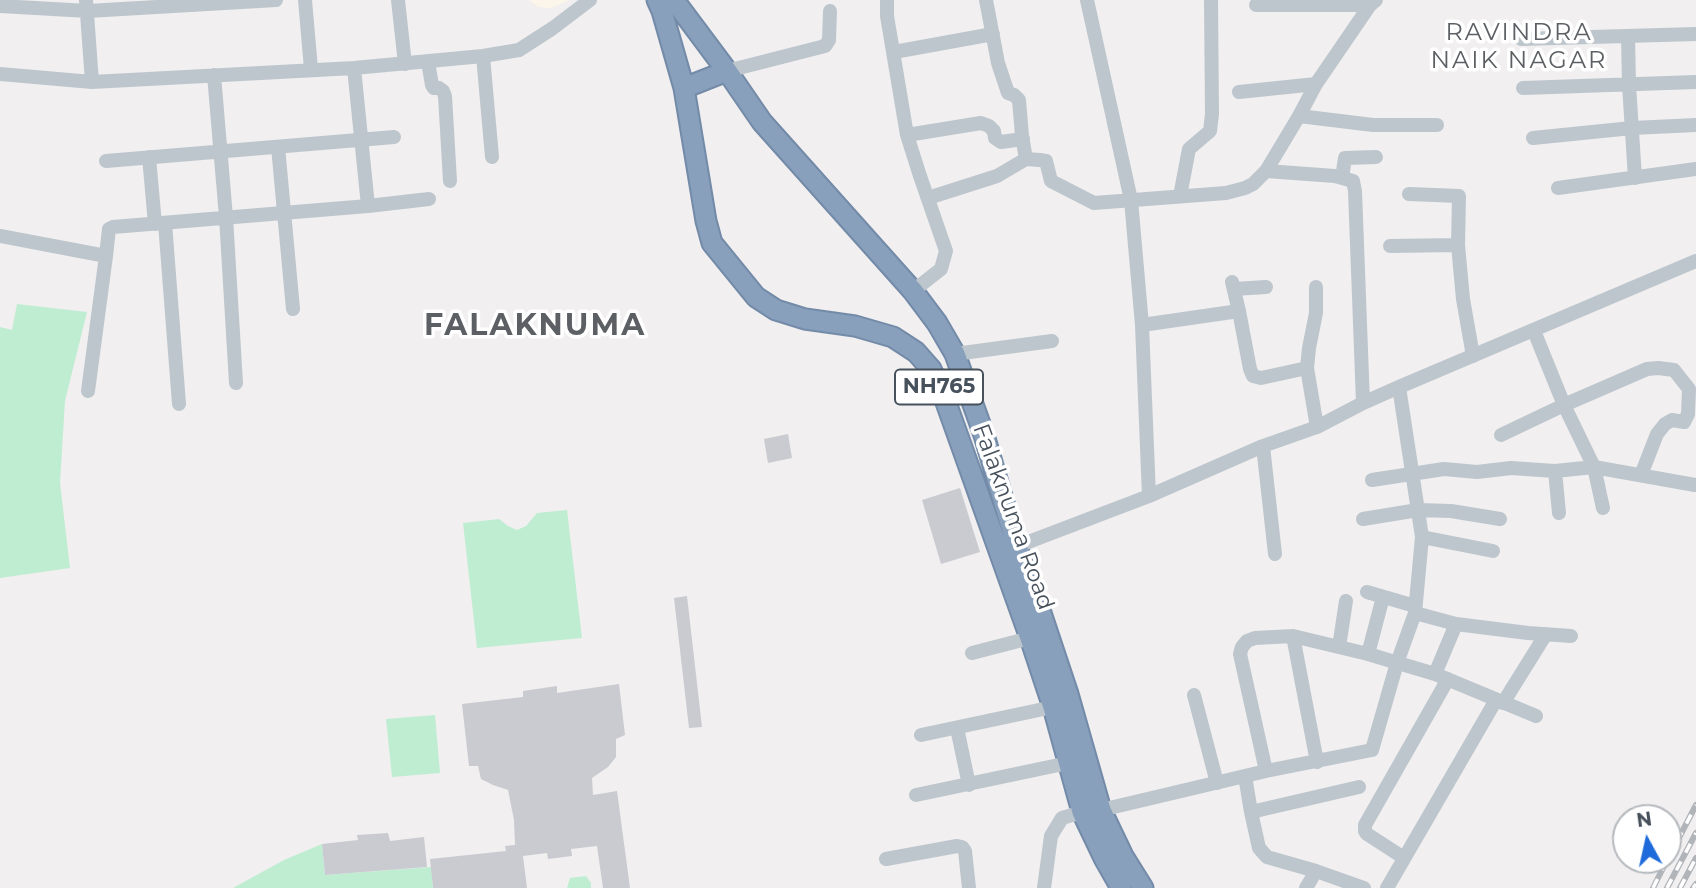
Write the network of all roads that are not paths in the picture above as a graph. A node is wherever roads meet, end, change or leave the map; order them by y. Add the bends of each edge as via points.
1 (269, 0) edge
2 (276, 0) edge
3 (304, 0) edge
4 (398, 0) edge
5 (590, 0) edge
6 (657, 0) edge
7 (674, 0) edge
8 (887, 0) edge
9 (986, 0) edge
10 (1087, 0) edge
11 (1211, 0) edge
12 (212, 2) edge
13 (1373, 2) edge
14 (153, 4) edge
15 (1256, 5) dead end
16 (0, 6) edge
17 (87, 6) edge
18 (830, 11) dead end
19 (1696, 33) edge
20 (993, 34) junction
21 (1629, 36) junction
22 (1521, 39) dead end
23 (894, 52) junction
24 (483, 56) junction
25 (428, 62) junction
26 (405, 64) junction
27 (354, 68) junction
28 (312, 69) junction
29 (727, 71) junction
30 (0, 74) edge
31 (214, 75) junction
32 (92, 82) junction
33 (1696, 82) edge
34 (1316, 84) junction
35 (1629, 85) junction
36 (684, 88) junction
37 (1523, 88) dead end
38 (1239, 92) dead end
39 (1299, 116) junction
40 (1437, 125) dead end
41 (1696, 125) edge
42 (1632, 128) junction
43 (907, 135) junction
44 (394, 137) dead end
45 (1533, 138) dead end
46 (361, 139) junction
47 (1023, 139) junction
48 (278, 147) junction
49 (220, 152) junction
50 (492, 157) dead end
51 (1376, 157) dead end
52 (149, 158) junction
53 (1027, 159) junction
54 (106, 161) dead end
55 (1696, 169) edge
56 (1266, 171) junction
57 (1342, 178) junction
58 (1635, 178) junction
59 (450, 181) dead end
60 (1558, 188) dead end
61 (1409, 194) dead end
62 (1180, 196) junction
63 (928, 198) junction
64 (429, 199) dead end
65 (1131, 200) junction
66 (368, 206) junction
67 (285, 212) junction
68 (226, 217) junction
69 (160, 224) junction
70 (0, 236) edge
71 (1458, 245) junction
72 (1390, 246) dead end
73 (106, 256) junction
74 (1696, 261) edge
75 (1266, 287) dead end
76 (1316, 287) dead end
77 (914, 291) junction
78 (293, 309) dead end
79 (1239, 310) junction
80 (1142, 325) junction
81 (1534, 331) junction
82 (1052, 341) dead end
83 (955, 354) junction
84 (1473, 356) junction
85 (1307, 368) junction
86 (236, 383) dead end
87 (1399, 387) junction
88 (88, 391) dead end
89 (1363, 403) junction
90 (179, 404) dead end
91 (1564, 405) junction
92 (1317, 427) junction
93 (1501, 435) dead end
94 (1263, 446) junction
95 (1594, 467) junction
96 (1555, 471) junction
97 (1412, 474) junction
98 (1642, 475) junction
99 (1372, 480) dead end
100 (1695, 485) edge
101 (1149, 496) junction
102 (1603, 508) dead end
103 (1418, 510) junction
104 (1559, 513) dead end
105 (1363, 519) dead end
106 (1500, 519) dead end
107 (1422, 537) junction
108 (1008, 550) junction
109 (1493, 551) dead end
110 (1275, 554) dead end
111 (1367, 592) dead end
112 (1383, 597) junction
113 (1346, 601) dead end
114 (1415, 610) junction
115 (1456, 624) junction
116 (1546, 634) junction
117 (1293, 636) junction
118 (1571, 636) dead end
119 (1030, 638) junction
120 (1339, 647) junction
121 (972, 653) dead end
122 (1368, 654) junction
123 (1397, 663) junction
124 (1442, 677) junction
125 (1194, 695) dead end
126 (1499, 702) junction
127 (1053, 707) junction
128 (1536, 716) dead end
129 (957, 728) junction
130 (921, 735) dead end
131 (1317, 762) junction
132 (1068, 763) junction
133 (1266, 771) junction
134 (1245, 776) junction
135 (1217, 783) junction
136 (969, 785) junction
137 (1359, 788) dead end
138 (916, 795) dead end
139 (1092, 811) junction
140 (1251, 812) junction
141 (1404, 858) junction
142 (886, 859) dead end
143 (1316, 871) junction
144 (969, 888) edge
145 (1044, 888) edge
146 (1121, 888) edge
147 (1143, 888) edge
148 (1306, 888) edge
149 (1364, 888) edge
150 (1387, 888) edge

1 - 2 street
1 - 12 street
3 - 28 street
4 - 26 street
5 - 24 street via 519,50
6 - 36 highway, Falaknuma Road / NH765
7 - 29 highway, Falaknuma Road / NH765
8 - 23 street
9 - 20 street
10 - 65 street
11 - 62 street via 1210,131 1189,149
12 - 14 street
13 - 15 street
13 - 34 street
14 - 17 street
16 - 17 street
17 - 32 street
18 - 29 street via 825,46
19 - 21 street
20 - 23 street
20 - 47 street via 1007,93 1019,100
21 - 22 street
21 - 35 street
23 - 43 street
24 - 25 street
24 - 50 street
25 - 26 street
25 - 59 street via 432,85 445,96
26 - 27 street
27 - 28 street
27 - 46 street
28 - 31 street
29 - 36 highway
29 - 77 highway, Falaknuma Road / NH765 via 762,122
30 - 32 street
31 - 32 street
31 - 49 street
33 - 35 street
34 - 38 street
34 - 39 street
35 - 37 street
35 - 42 street
36 - 108 highway, Falaknuma Road / NH765 via 712,243 756,298 776,310 894,337 916,352 944,397
39 - 40 street via 1373,125
39 - 56 street
41 - 42 street
42 - 45 street
42 - 58 street
43 - 47 street via 981,123 989,126 1000,142
43 - 63 street
44 - 46 street
46 - 48 street
46 - 66 street
47 - 53 street
48 - 49 street
48 - 67 street
49 - 52 street
49 - 68 street
51 - 57 street via 1345,158
52 - 54 street
52 - 69 street
53 - 63 street via 997,176
53 - 65 street via 1046,162 1051,181 1094,203
55 - 58 street
56 - 57 street
56 - 62 street via 1253,184 1226,194
57 - 89 street via 1353,181 1355,191
58 - 60 street
61 - 71 street via 1459,195
62 - 65 street
63 - 77 street via 946,251 941,268
64 - 66 street
65 - 80 street
66 - 67 street
67 - 68 street
67 - 78 street
68 - 69 street
68 - 86 street
69 - 73 street via 111,228
69 - 90 street
70 - 73 street
71 - 72 street
71 - 84 street
73 - 88 street
74 - 81 street
75 - 79 street via 1233,285
76 - 85 street
77 - 83 highway, Falaknuma Road / NH765
79 - 80 street
79 - 85 street via 1253,376
80 - 101 street
81 - 84 street
81 - 91 street
82 - 83 street
83 - 108 highway, Falaknuma Road / NH765 via 984,436
84 - 87 street
85 - 92 street
87 - 89 street
87 - 97 street
89 - 92 street
91 - 93 street
91 - 95 street
91 - 98 street via 1647,369 1674,370 1689,388 1688,414 1684,422 1672,420 1657,434
92 - 94 street
94 - 101 street
94 - 110 street
95 - 96 street
95 - 98 street
95 - 102 street
96 - 97 street via 1444,469
96 - 104 street
97 - 99 street
97 - 103 street
98 - 100 street
101 - 108 street
103 - 105 street
103 - 106 street
103 - 107 street
107 - 109 street
107 - 114 street
108 - 119 highway, Falaknuma Road / NH765
108 - 139 highway, Falaknuma Road / NH765 via 1041,613 1068,694
111 - 112 street
112 - 114 street
112 - 122 street
113 - 120 street
114 - 115 street
114 - 123 street
115 - 116 street
115 - 124 street
116 - 118 street
116 - 126 street
117 - 120 street
117 - 131 street
117 - 133 street via 1255,638 1247,641 1240,654
119 - 121 street
119 - 127 highway, Falaknuma Road / NH765
120 - 122 street
122 - 123 street
123 - 124 street
123 - 131 street via 1372,750
124 - 126 street
124 - 141 street via 1364,828
125 - 135 street
126 - 128 street
126 - 141 street
127 - 129 street
127 - 132 highway, Falaknuma Road / NH765
129 - 130 street
129 - 136 street
131 - 133 street
132 - 136 street
132 - 139 highway, Falaknuma Road / NH765
133 - 134 street
134 - 135 street
134 - 140 street
135 - 139 street
136 - 138 street
137 - 140 street
139 - 145 street via 1062,818 1051,836
139 - 146 highway, Falaknuma Road / NH765 via 1104,858
139 - 147 highway, Falaknuma Road / NH765
140 - 143 street via 1259,848 1267,857
141 - 150 street
142 - 144 street via 962,847
143 - 148 street
143 - 149 street

